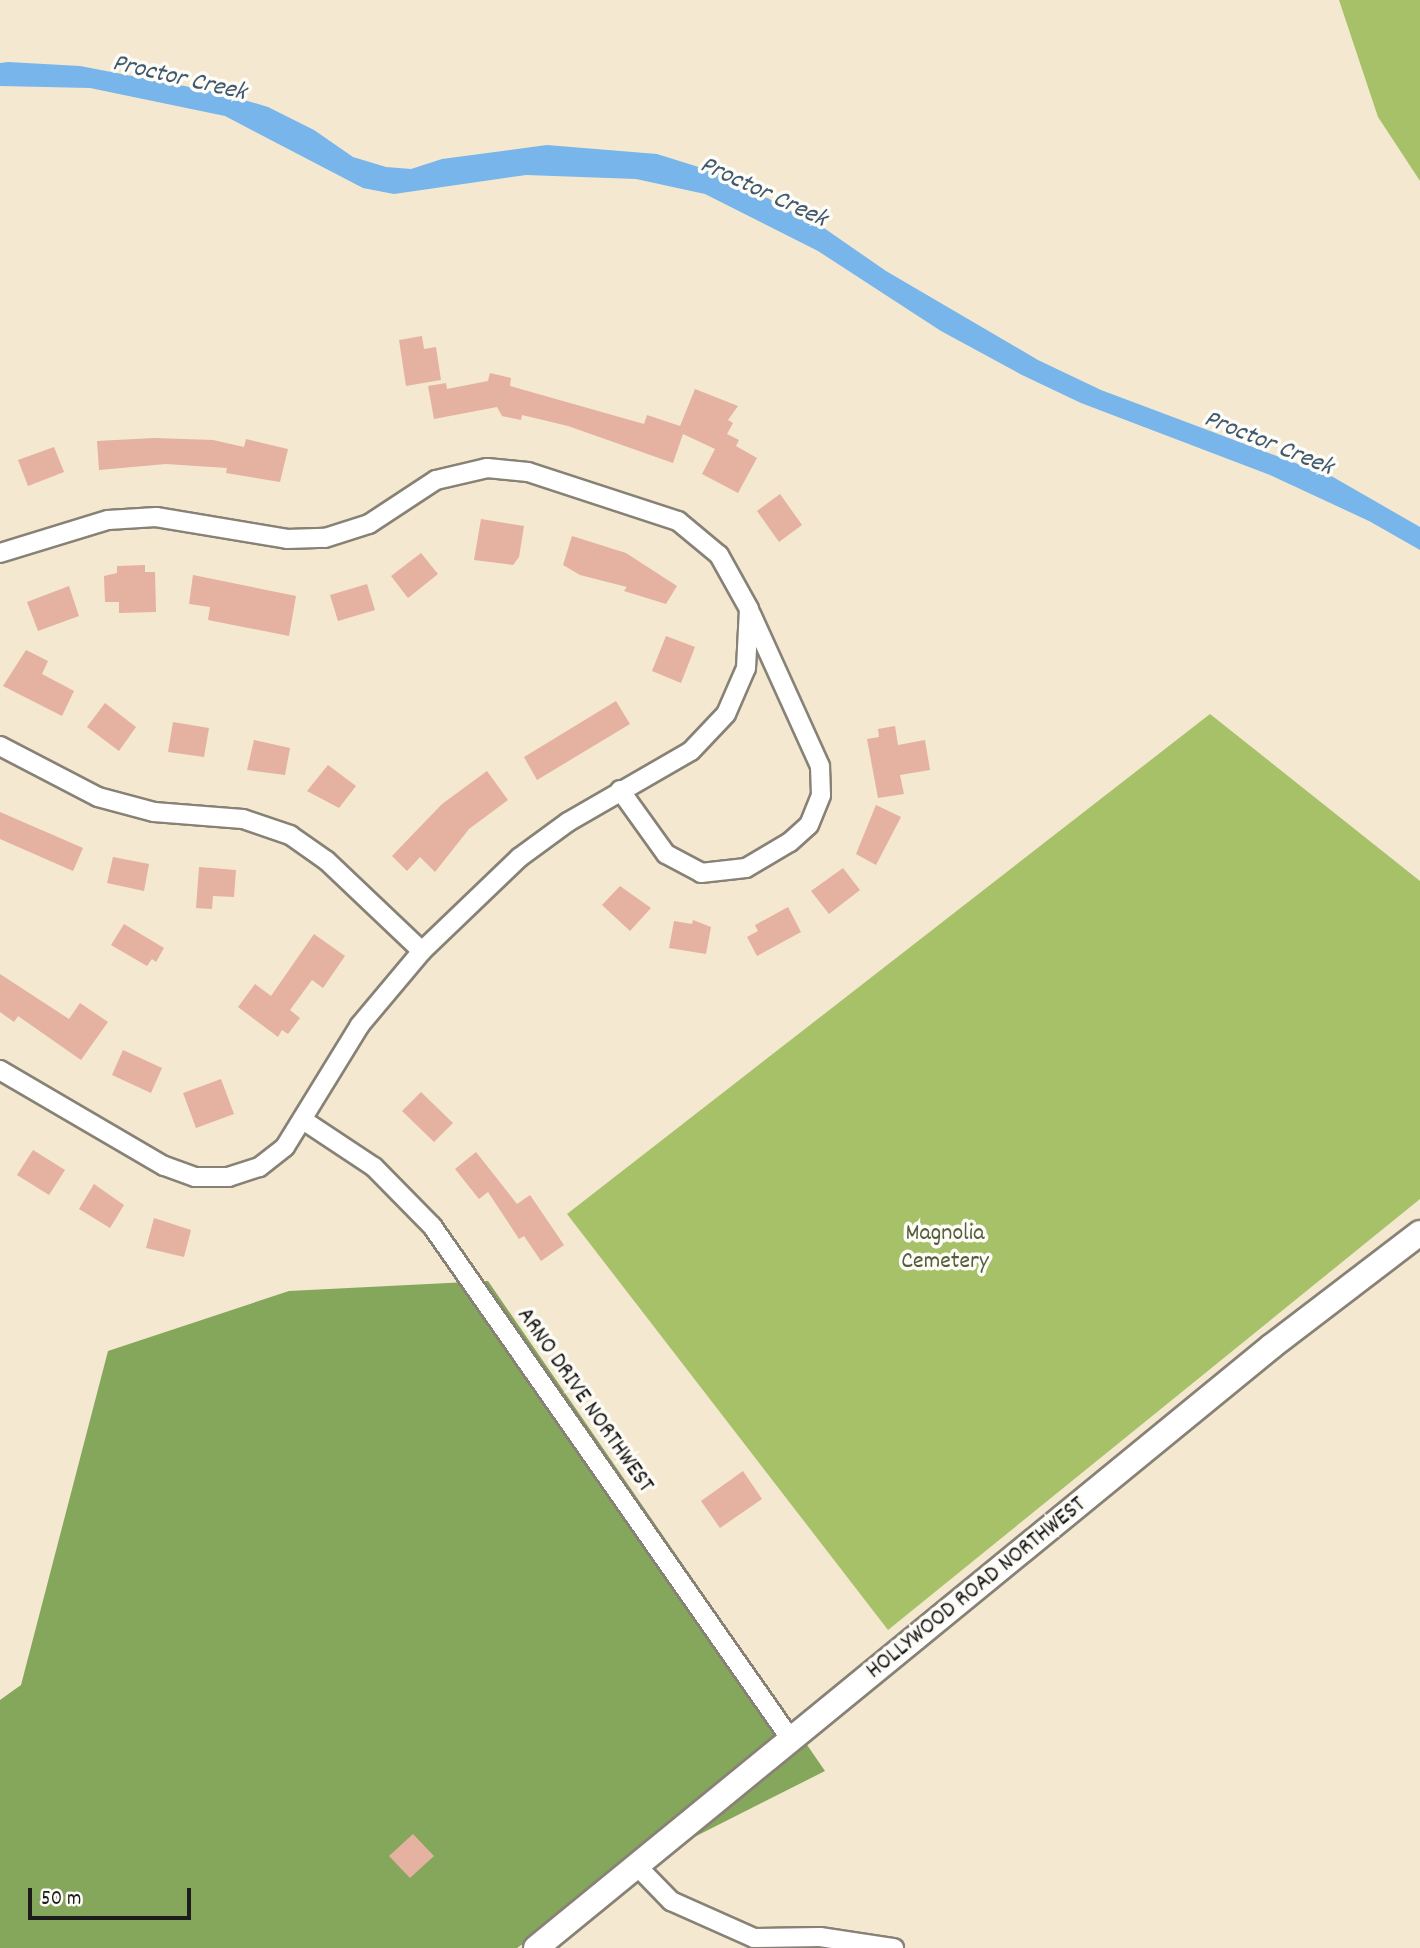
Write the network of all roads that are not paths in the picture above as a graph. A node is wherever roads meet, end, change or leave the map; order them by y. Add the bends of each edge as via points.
1 (0, 553) edge
2 (748, 609) junction
3 (0, 746) edge
4 (620, 790) junction
5 (422, 951) junction
6 (0, 1070) edge
7 (303, 1119) junction
8 (1420, 1233) edge
9 (792, 1741) junction
10 (637, 1866) junction
11 (537, 1948) edge
12 (894, 1948) edge

1 - 2 street via 96,522 156,517 287,538 326,538 369,524 436,480 487,468 528,472 678,521 719,555
2 - 4 street via 746,668 726,715 691,751
2 - 4 street via 820,766 821,795 808,825 790,842 746,868 701,873 666,854
3 - 5 street via 98,797 154,812 243,819 290,835 327,860
4 - 5 street via 519,859
5 - 7 street via 360,1026
6 - 7 street via 164,1166 195,1177 229,1177 259,1167 285,1147
7 - 9 street, ARNO DRIVE NORTHWEST via 374,1167 432,1226
8 - 9 street, HOLLYWOOD ROAD NORTHWEST via 1272,1346
9 - 10 street, HOLLYWOOD ROAD NORTHWEST
10 - 11 street, HOLLYWOOD ROAD NORTHWEST
10 - 12 street via 671,1901 754,1938 820,1937

